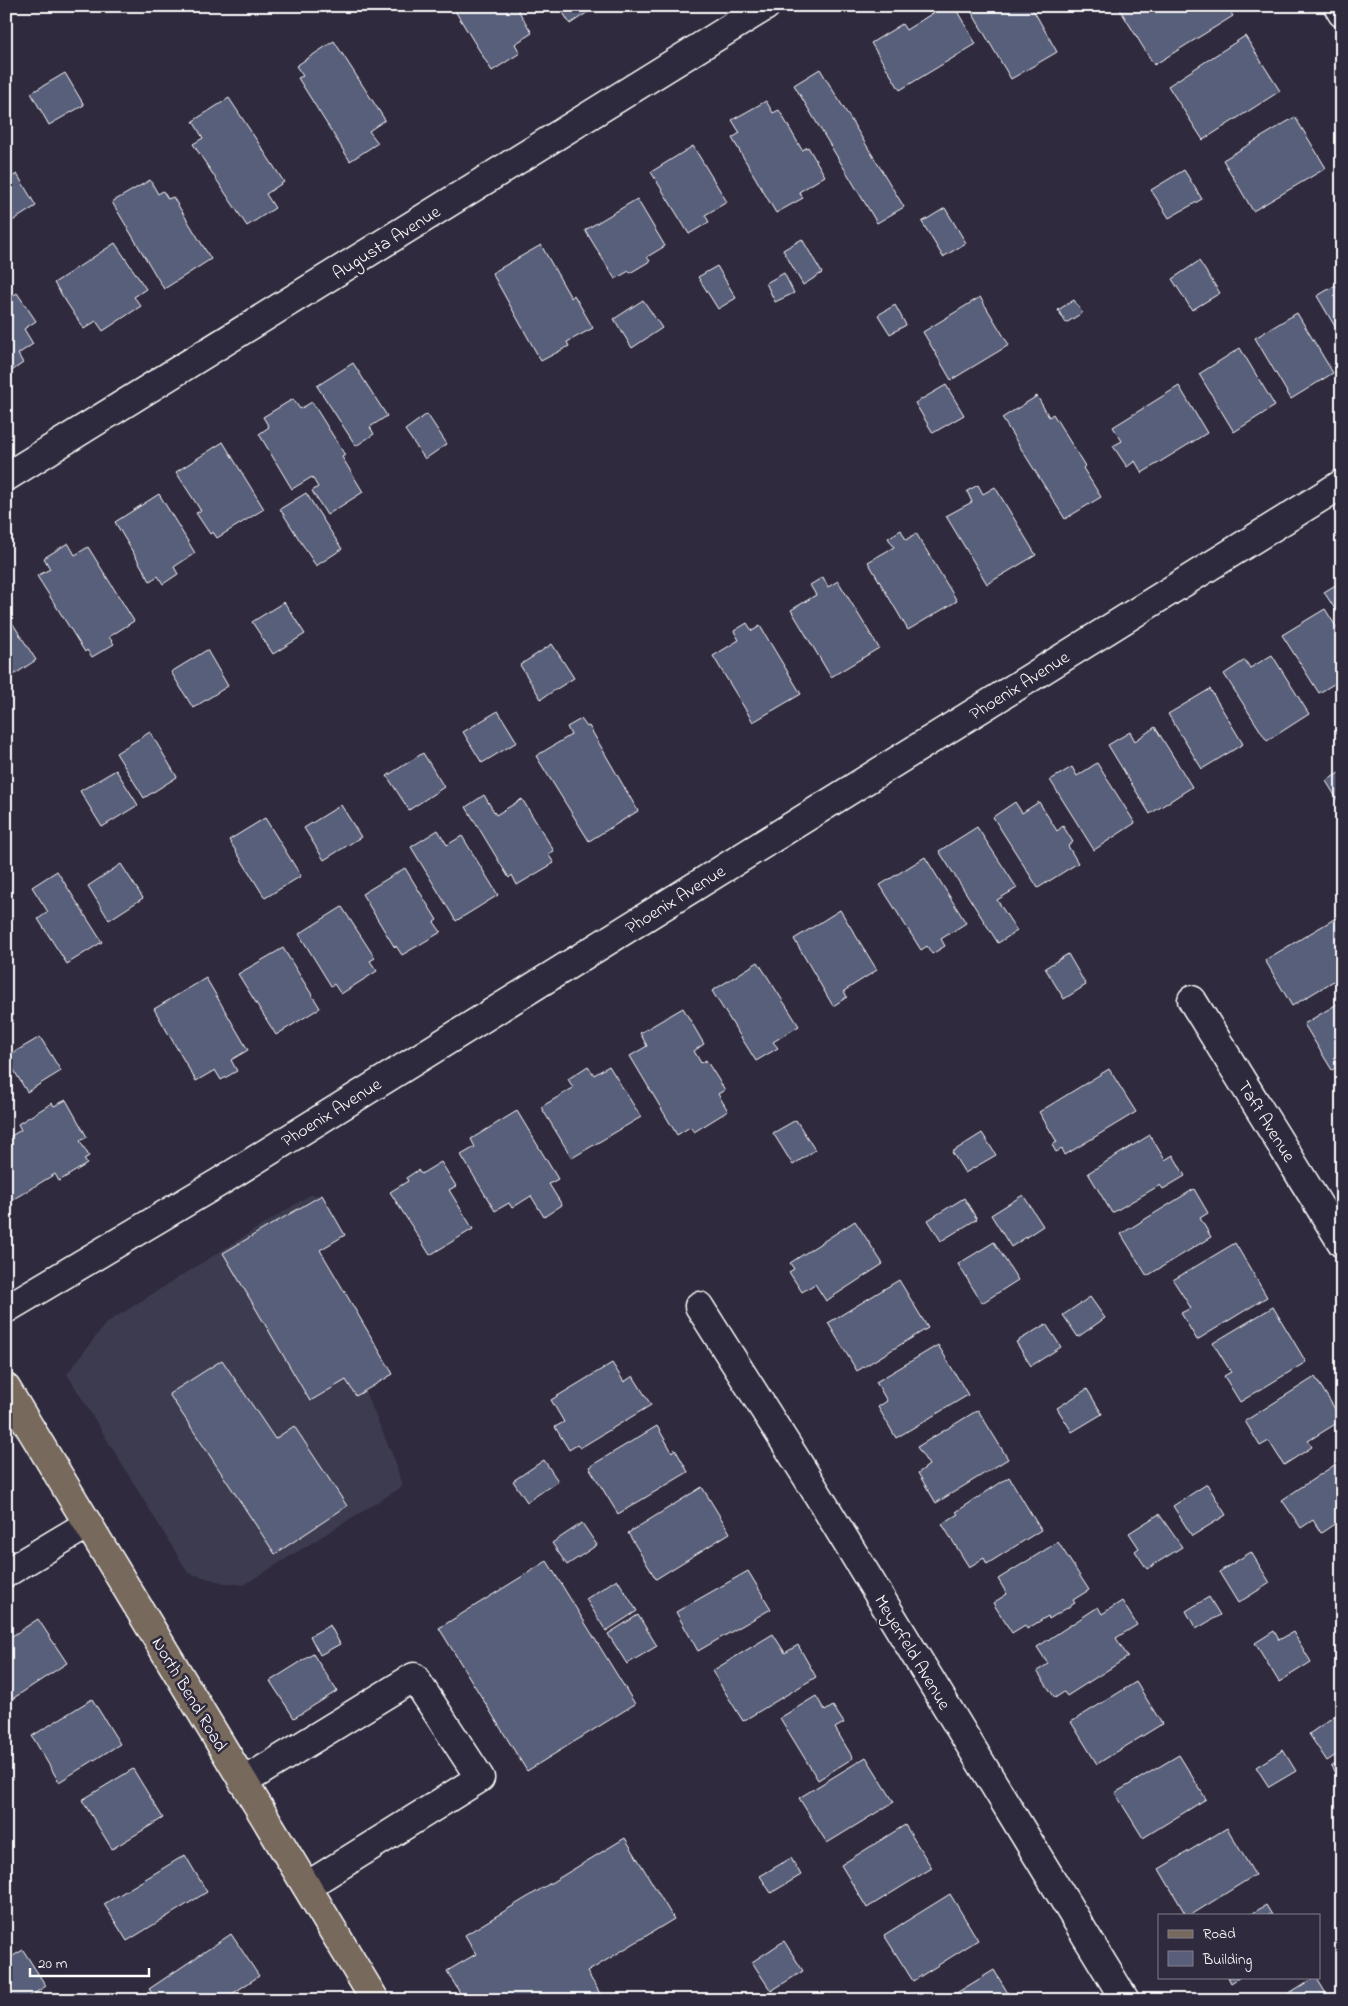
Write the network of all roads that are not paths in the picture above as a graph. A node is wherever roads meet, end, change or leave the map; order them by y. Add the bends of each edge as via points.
1 (766, 6) edge
2 (1338, 6) edge
3 (1342, 13) edge
4 (6, 477) edge
5 (1342, 484) edge
6 (1192, 1000) dead end
7 (1342, 1243) edge
8 (699, 1306) dead end
9 (6, 1309) edge
10 (6, 1388) edge
11 (88, 1524) junction
12 (6, 1573) edge
13 (244, 1782) junction
14 (307, 1886) junction
15 (376, 2000) edge
16 (1126, 2000) edge

1 - 4 street, Augusta Avenue
2 - 3 street
5 - 9 street, Phoenix Avenue via 227,1177
6 - 7 street, Taft Avenue
8 - 16 street, Meyerfeld Avenue
10 - 11 main road, North Bend Road
11 - 12 street
11 - 13 main road, North Bend Road
13 - 14 main road, North Bend Road
13 - 14 street via 414,1677 480,1778
14 - 15 main road, North Bend Road

